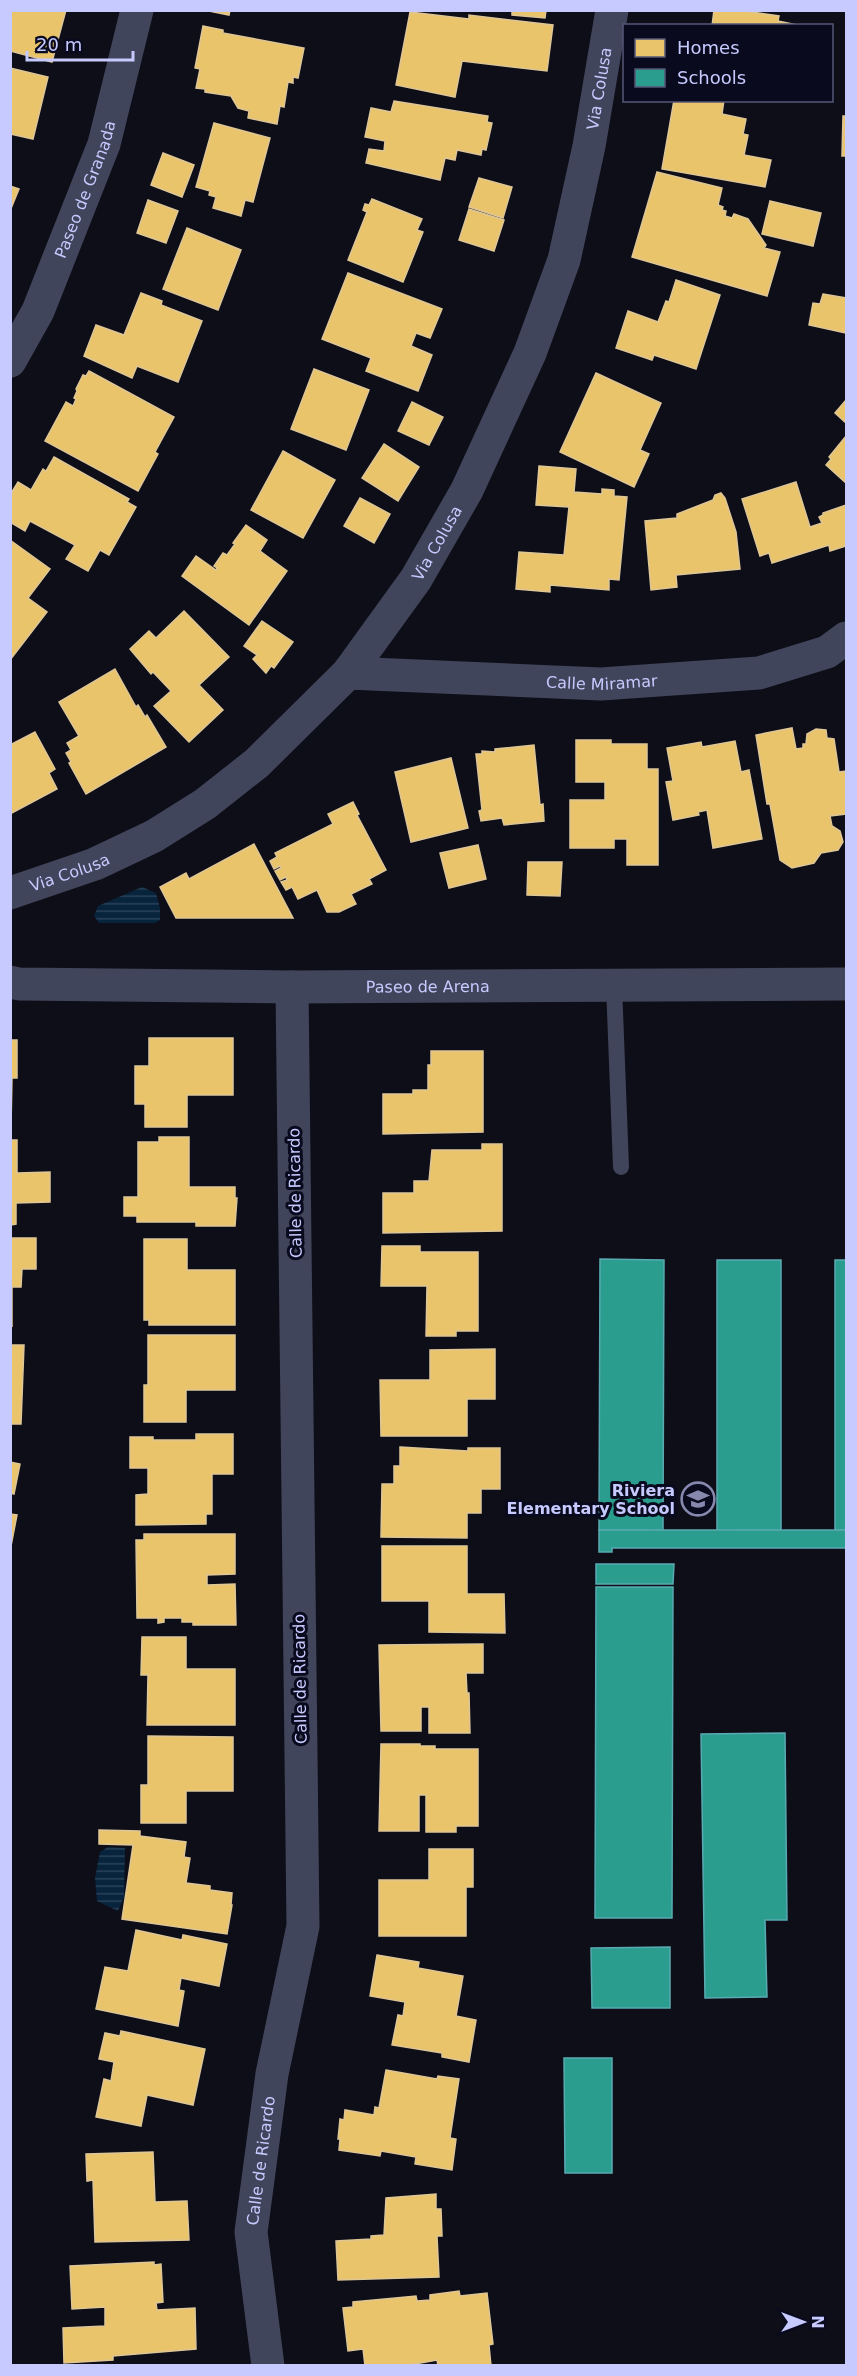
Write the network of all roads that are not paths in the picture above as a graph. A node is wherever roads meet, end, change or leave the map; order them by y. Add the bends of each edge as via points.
1 (137, 10) edge
2 (612, 10) edge
3 (10, 361) edge
4 (846, 639) edge
5 (348, 673) junction
6 (10, 893) edge
7 (10, 982) edge
8 (846, 984) edge
9 (614, 985) junction
10 (292, 987) junction
11 (621, 1167) dead end
12 (268, 2366) edge

1 - 3 street, Paseo de Granada via 104,144 38,311
2 - 5 street, Via Colusa via 589,147 564,260 530,353 467,490 416,579
4 - 5 street, Calle Miramar via 827,652 748,674 601,684
5 - 6 street, Via Colusa via 257,763 205,804 154,836 95,864
7 - 10 street, Paseo de Arena
8 - 9 street, Paseo de Arena
9 - 10 street, Paseo de Arena
9 - 11 lane
10 - 12 street, Calle de Ricardo via 303,1926 272,2074 251,2232

